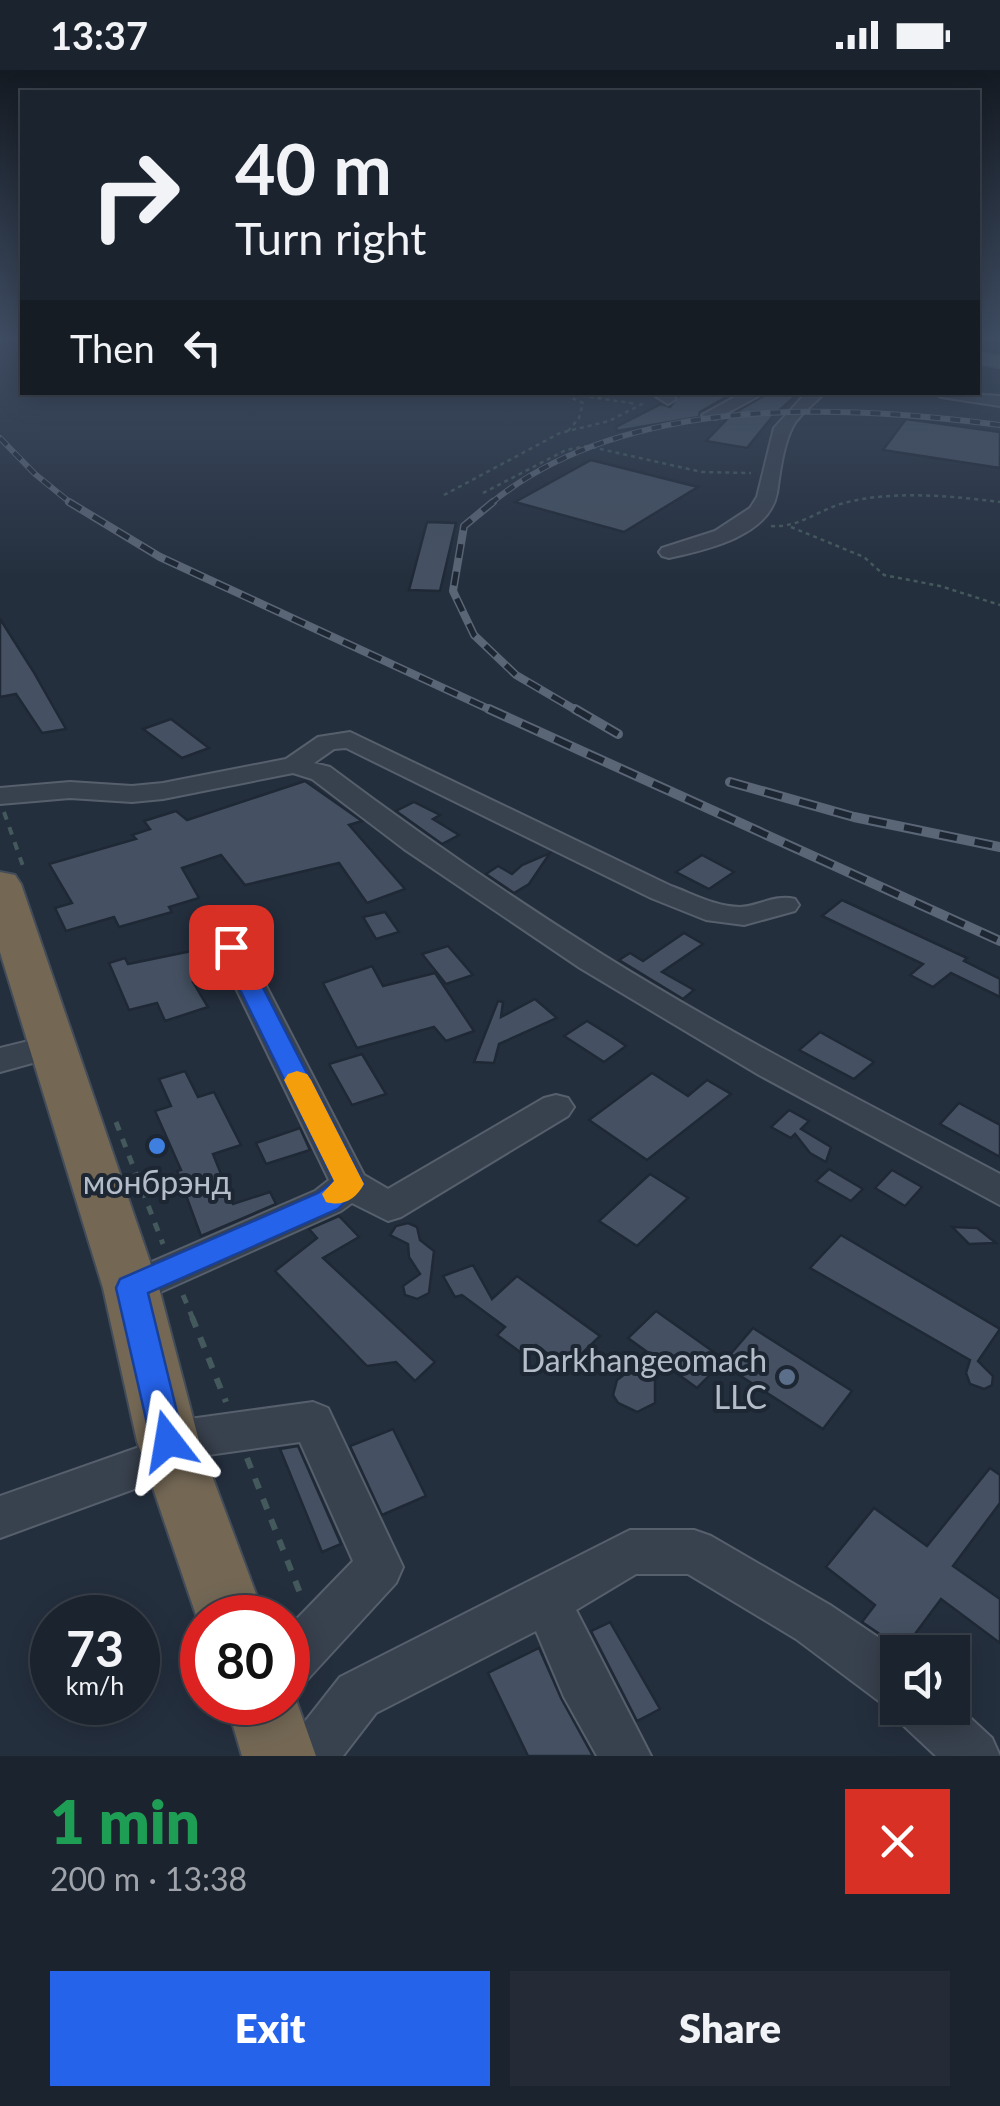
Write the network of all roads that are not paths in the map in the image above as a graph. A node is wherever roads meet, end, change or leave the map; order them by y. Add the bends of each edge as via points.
1 (791, 420) edge
2 (669, 552) dead end
3 (294, 764) junction
4 (0, 796) edge
5 (0, 884) edge
6 (784, 904) dead end
7 (231, 947) dead end
8 (53, 1046) junction
9 (0, 1060) edge
10 (556, 1108) dead end
11 (350, 1184) junction
12 (1000, 1191) edge
13 (131, 1288) junction
14 (170, 1448) junction
15 (0, 1518) edge
16 (223, 1595) edge
17 (546, 1598) junction
18 (310, 1641) edge
19 (880, 1668) edge
20 (269, 1725) edge
21 (940, 1725) edge
22 (279, 1756) edge
23 (310, 1756) edge
24 (625, 1756) edge
25 (974, 1756) edge

1 - 2 street via 781,431 768,498 746,522
3 - 4 street via 163,791
3 - 6 street via 327,742 350,740 717,914 744,916
3 - 12 street via 321,773 591,961
5 - 8 highway
7 - 11 street
8 - 9 street
8 - 13 highway
10 - 11 street via 388,1207
11 - 13 street via 328,1201
13 - 14 highway
14 - 15 street
14 - 16 highway
14 - 18 street via 313,1421 379,1567
17 - 19 street via 630,1552 694,1552
17 - 23 street via 358,1696
17 - 24 street
20 - 22 highway
21 - 25 street

